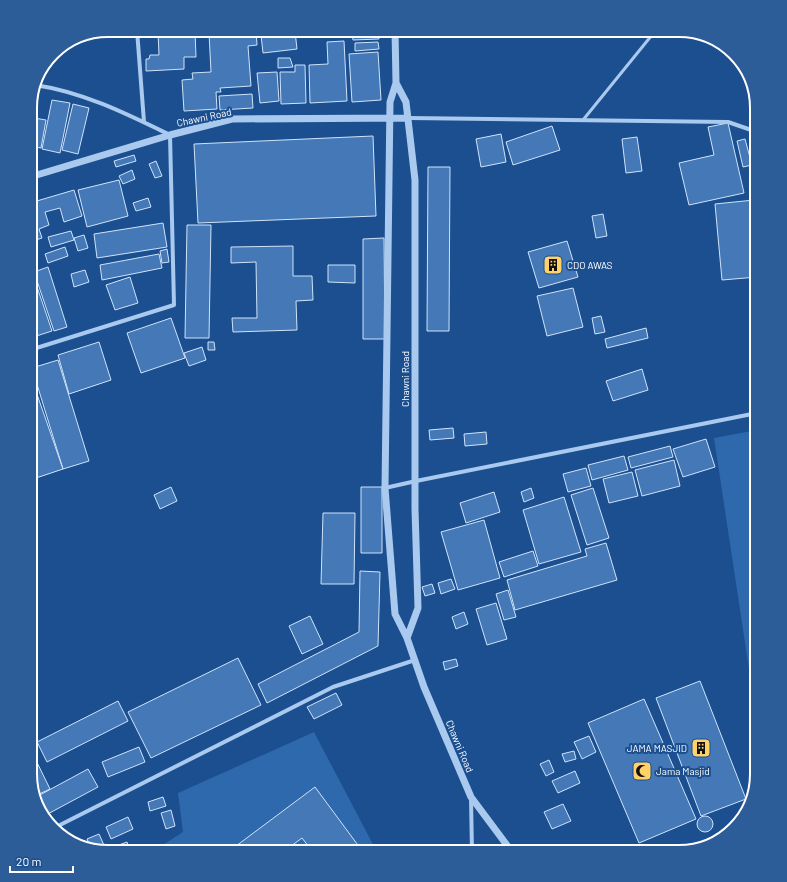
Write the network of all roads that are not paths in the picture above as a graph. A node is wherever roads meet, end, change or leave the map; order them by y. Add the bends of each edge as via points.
1 (137, 37) edge
2 (395, 37) edge
3 (650, 37) edge
4 (396, 83) junction
5 (40, 86) edge
6 (408, 118) junction
7 (389, 119) junction
8 (583, 120) junction
9 (144, 122) junction
10 (750, 130) edge
11 (170, 135) junction
12 (37, 175) edge
13 (37, 348) edge
14 (750, 415) edge
15 (416, 481) junction
16 (385, 488) junction
17 (407, 638) junction
18 (415, 660) junction
19 (471, 797) junction
20 (59, 825) edge
21 (472, 845) edge
22 (507, 845) edge

1 - 9 street
2 - 4 street
3 - 8 lane
4 - 6 street, Chawni Road via 406,102
4 - 7 street, Chawni Road via 390,102
5 - 9 street via 56,88
6 - 7 street, Chawni Road
6 - 8 street
6 - 15 street, Chawni Road via 415,180
7 - 11 street, Chawni Road via 232,119
7 - 16 street, Chawni Road
8 - 10 street via 728,122
9 - 11 street
11 - 12 street, Chawni Road
11 - 13 street via 174,305
14 - 15 street
15 - 16 street
15 - 17 street, Chawni Road via 418,608
16 - 17 street, Chawni Road via 395,614
17 - 18 street, Chawni Road
18 - 19 street, Chawni Road via 424,688
18 - 20 street via 333,687
19 - 21 street
19 - 22 street, Chawni Road

